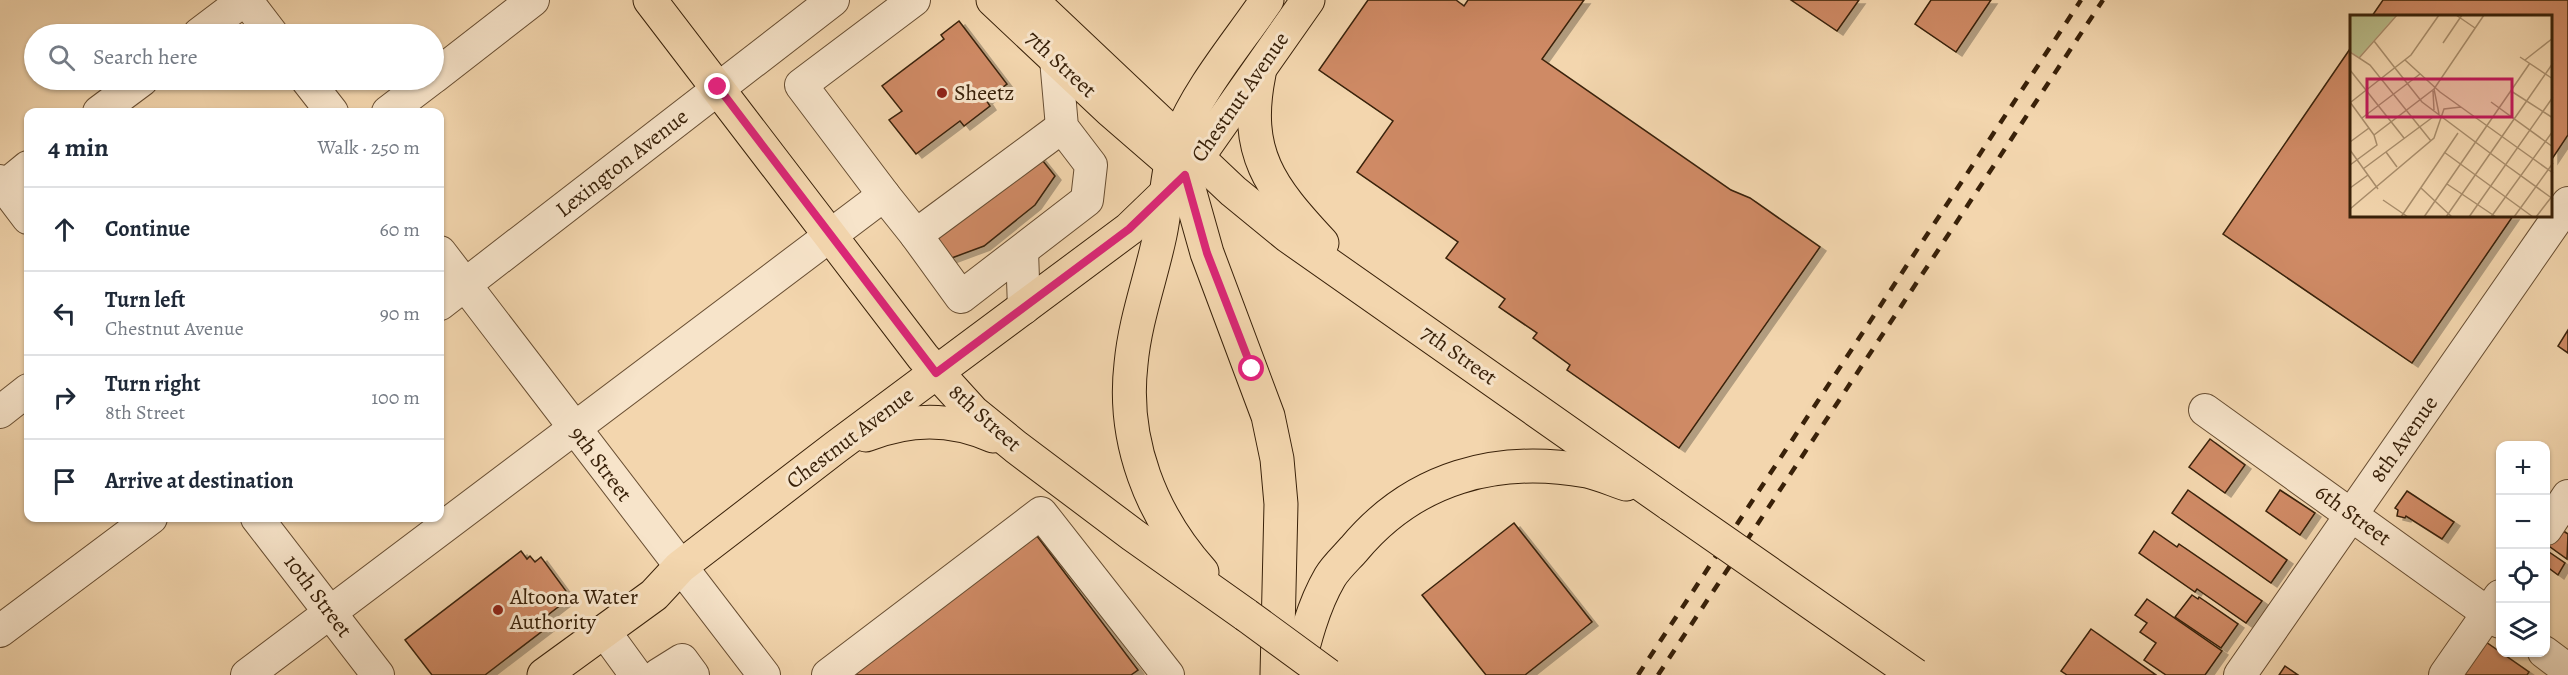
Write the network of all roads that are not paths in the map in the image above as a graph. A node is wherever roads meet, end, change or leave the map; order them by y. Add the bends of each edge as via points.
1 (245, 0) edge
2 (533, 0) edge
3 (650, 0) edge
4 (914, 0) edge
5 (993, 0) edge
6 (1031, 0) edge
7 (1267, 0) edge
8 (1308, 0) edge
9 (827, 4) edge
10 (213, 24) edge
11 (264, 24) edge
12 (850, 48) junction
13 (1056, 59) junction
14 (444, 69) edge
15 (1260, 69) junction
16 (718, 87) junction
17 (129, 90) edge
18 (315, 90) edge
19 (416, 90) edge
20 (104, 108) edge
21 (329, 108) edge
22 (393, 108) edge
23 (1062, 127) junction
24 (1179, 166) junction
25 (24, 170) edge
26 (1, 186) edge
27 (884, 195) junction
28 (2567, 207) edge
29 (24, 213) edge
30 (916, 235) junction
31 (830, 236) junction
32 (1022, 252) junction
33 (444, 257) edge
34 (465, 285) junction
35 (444, 301) edge
36 (1392, 307) junction
37 (1024, 308) junction
38 (936, 373) junction
39 (24, 393) edge
40 (2205, 410) dead end
41 (0, 412) edge
42 (574, 429) junction
43 (836, 447) junction
44 (1016, 447) junction
45 (2568, 496) edge
46 (1671, 505) junction
47 (2351, 513) junction
48 (146, 522) edge
49 (260, 522) edge
50 (2550, 523) edge
51 (680, 567) junction
52 (2496, 610) edge
53 (330, 612) junction
54 (1246, 615) junction
55 (604, 631) junction
56 (0, 632) edge
57 (2550, 656) edge
58 (2568, 670) edge
59 (247, 675) edge
60 (378, 675) edge
61 (544, 675) edge
62 (636, 675) edge
63 (658, 675) edge
64 (693, 675) edge
65 (764, 675) edge
66 (828, 675) edge
67 (1168, 675) edge
68 (1277, 675) edge
69 (1296, 675) edge
70 (1328, 675) edge
71 (1915, 675) edge
72 (2240, 675) edge
73 (2445, 675) edge

1 - 10 street
1 - 11 street
2 - 14 street
3 - 16 main road, 8th Street
4 - 12 street
5 - 13 main road, 7th Street
6 - 24 main road, 7th Street
7 - 24 main road, Chestnut Avenue via 1205,89
8 - 15 main road, Chestnut Avenue
9 - 12 street
9 - 16 street, Lexington Avenue
12 - 27 street via 801,85
13 - 23 street
13 - 24 main road, 7th Street
15 - 24 main road, Chestnut Avenue
15 - 36 main road via 1253,101 1253,129 1261,160 1273,184 1335,258
16 - 31 main road, 8th Street
16 - 34 street, Lexington Avenue
17 - 20 street
18 - 21 street
19 - 22 street
23 - 30 street
23 - 32 street via 1090,165 1087,200
24 - 36 main road, 7th Street via 1233,191 1288,236
24 - 37 main road, Chestnut Avenue via 1129,229
24 - 54 main road via 1140,311 1130,365 1131,416 1138,464 1159,513 1185,553
24 - 68 main road via 1268,416 1277,459 1281,504
25 - 26 street
26 - 29 street
27 - 30 street
27 - 31 street
28 - 47 street, 8th Avenue
30 - 32 street via 961,297
31 - 38 main road, 8th Street
31 - 42 street
32 - 37 street
33 - 34 street, 9th Street
34 - 35 street, Lexington Avenue
34 - 42 street, 9th Street
36 - 46 main road, 7th Street
37 - 38 main road, Chestnut Avenue
38 - 43 main road, Chestnut Avenue
38 - 44 main road, 8th Street via 973,412
39 - 41 street
40 - 47 street, 6th Street
42 - 51 street, 9th Street
42 - 53 street
43 - 44 main road via 880,429 930,420 956,423
43 - 51 main road, Chestnut Avenue
44 - 54 main road, 8th Street
45 - 50 street
46 - 69 main road via 1588,471 1529,466 1469,473 1419,492 1372,527 1331,576 1306,632
46 - 71 main road, 7th Street, bridge
47 - 52 street, 6th Street
47 - 72 street, 8th Avenue
48 - 56 street
49 - 53 street, 10th Street
51 - 55 main road, Chestnut Avenue via 654,594
51 - 65 street, 9th Street
52 - 73 street
53 - 59 street
53 - 60 street, 10th Street
54 - 70 main road, 8th Street, bridge
55 - 61 main road, Chestnut Avenue
55 - 62 street
57 - 58 street
63 - 64 street via 682,660
66 - 67 street via 1041,513

